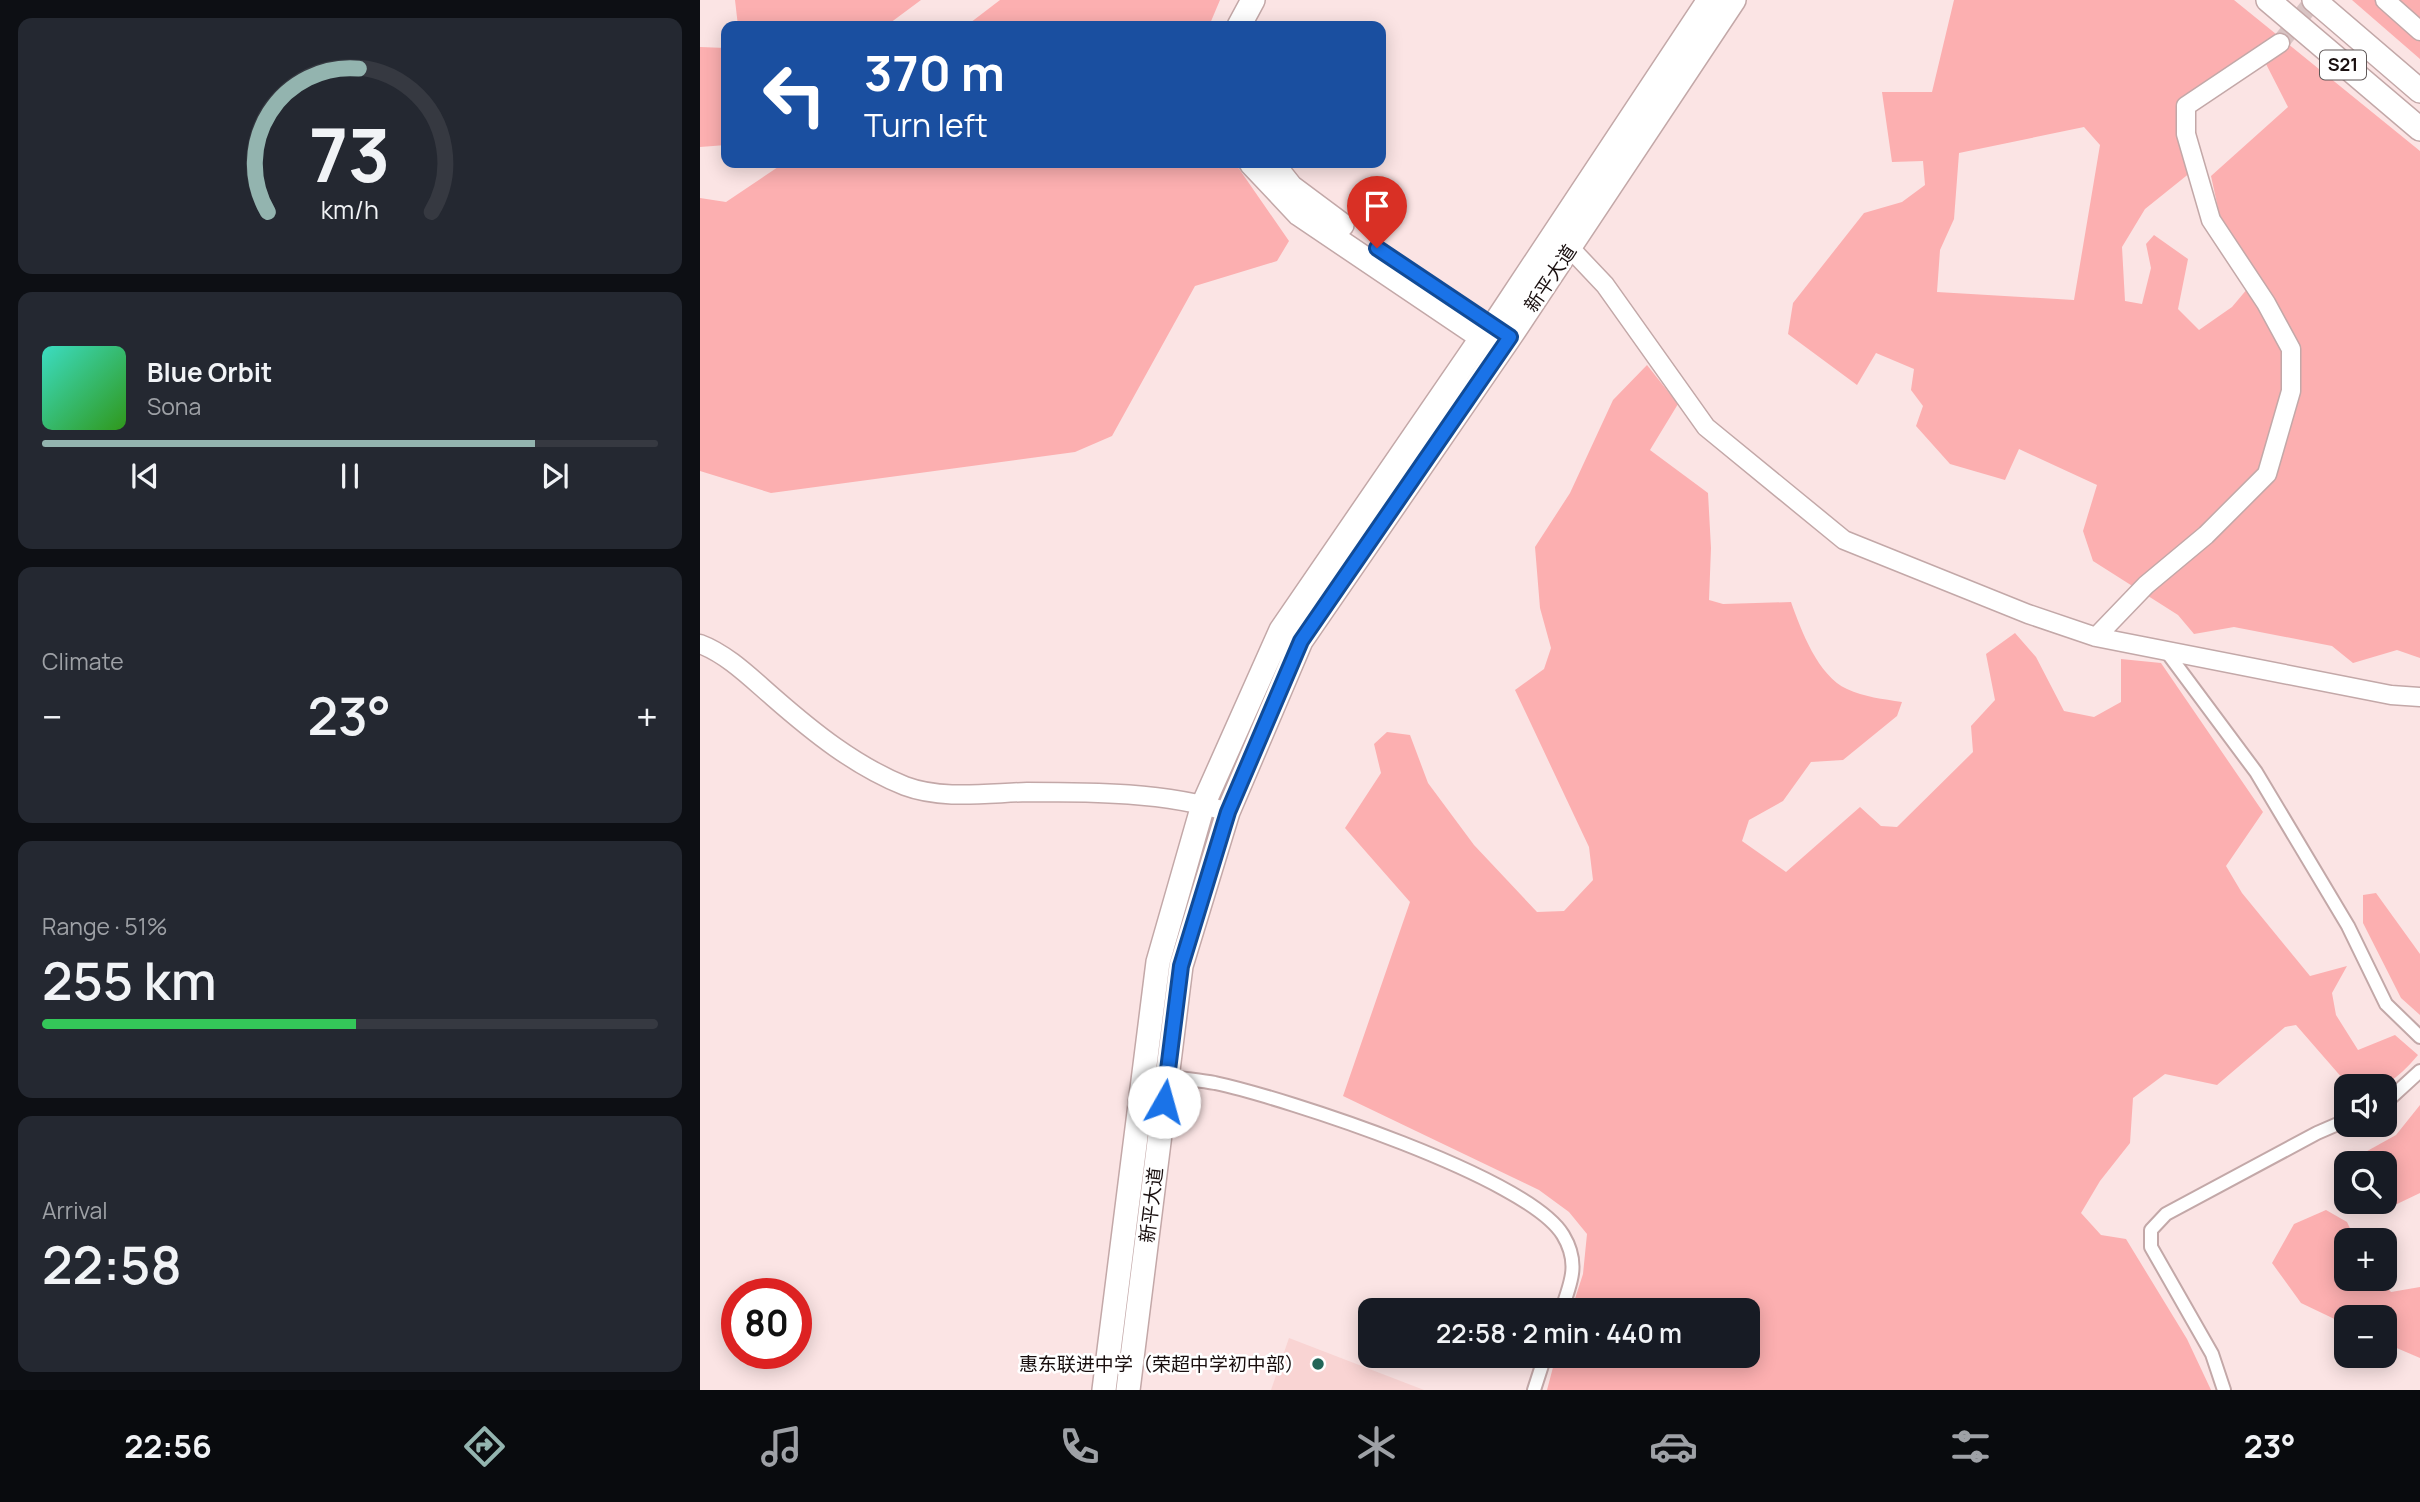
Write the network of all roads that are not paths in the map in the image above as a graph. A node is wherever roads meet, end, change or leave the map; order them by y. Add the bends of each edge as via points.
1 (1253, 0) edge
2 (1266, 0) edge
3 (1709, 0) edge
4 (1734, 0) edge
5 (2268, 0) edge
6 (2314, 0) edge
7 (2385, 0) edge
8 (1242, 21) edge
9 (1255, 21) edge
10 (2420, 31) edge
11 (2280, 43) tunnel mouth
12 (2420, 91) edge
13 (2420, 129) edge
14 (1256, 168) edge
15 (1276, 168) edge
16 (1570, 248) junction
17 (1496, 338) junction
18 (2096, 637) junction
19 (700, 644) edge
20 (2166, 651) junction
21 (2420, 697) edge
22 (1203, 805) junction
23 (1228, 812) junction
24 (2420, 1037) edge
25 (2420, 1071) edge
26 (1167, 1076) junction
27 (2397, 1092) edge
28 (2334, 1126) edge
29 (1566, 1298) edge
30 (1541, 1368) edge
31 (1104, 1390) edge
32 (1128, 1390) edge
33 (1534, 1390) edge
34 (2224, 1390) edge

1 - 8 highway
2 - 9 highway
3 - 17 highway, 新平大道
4 - 16 highway, 新平大道
5 - 13 highway, S21
6 - 12 highway, S21
7 - 10 street
11 - 18 street via 2186,106 2186,134 2211,220 2291,349 2291,391 2267,474
14 - 17 highway via 1299,214
15 - 17 highway via 1291,187 1330,218
16 - 17 highway, 新平大道
16 - 18 street via 1605,285 1706,427 1844,540
17 - 22 highway, 新平大道 via 1281,630
17 - 23 highway, 新平大道 via 1301,641
18 - 20 street
19 - 22 street via 727,659 821,738 908,787 947,793 1157,797
20 - 21 street
20 - 24 street via 2256,772 2348,926 2386,1004
22 - 23 street
22 - 31 highway, 新平大道 via 1158,962
23 - 26 highway, 新平大道 via 1181,966
25 - 27 street
26 - 29 street via 1215,1083 1315,1112 1483,1177 1524,1200 1562,1234 1575,1272
26 - 32 highway, 新平大道
28 - 34 street via 2166,1214 2151,1230 2151,1247 2212,1354
30 - 33 street

